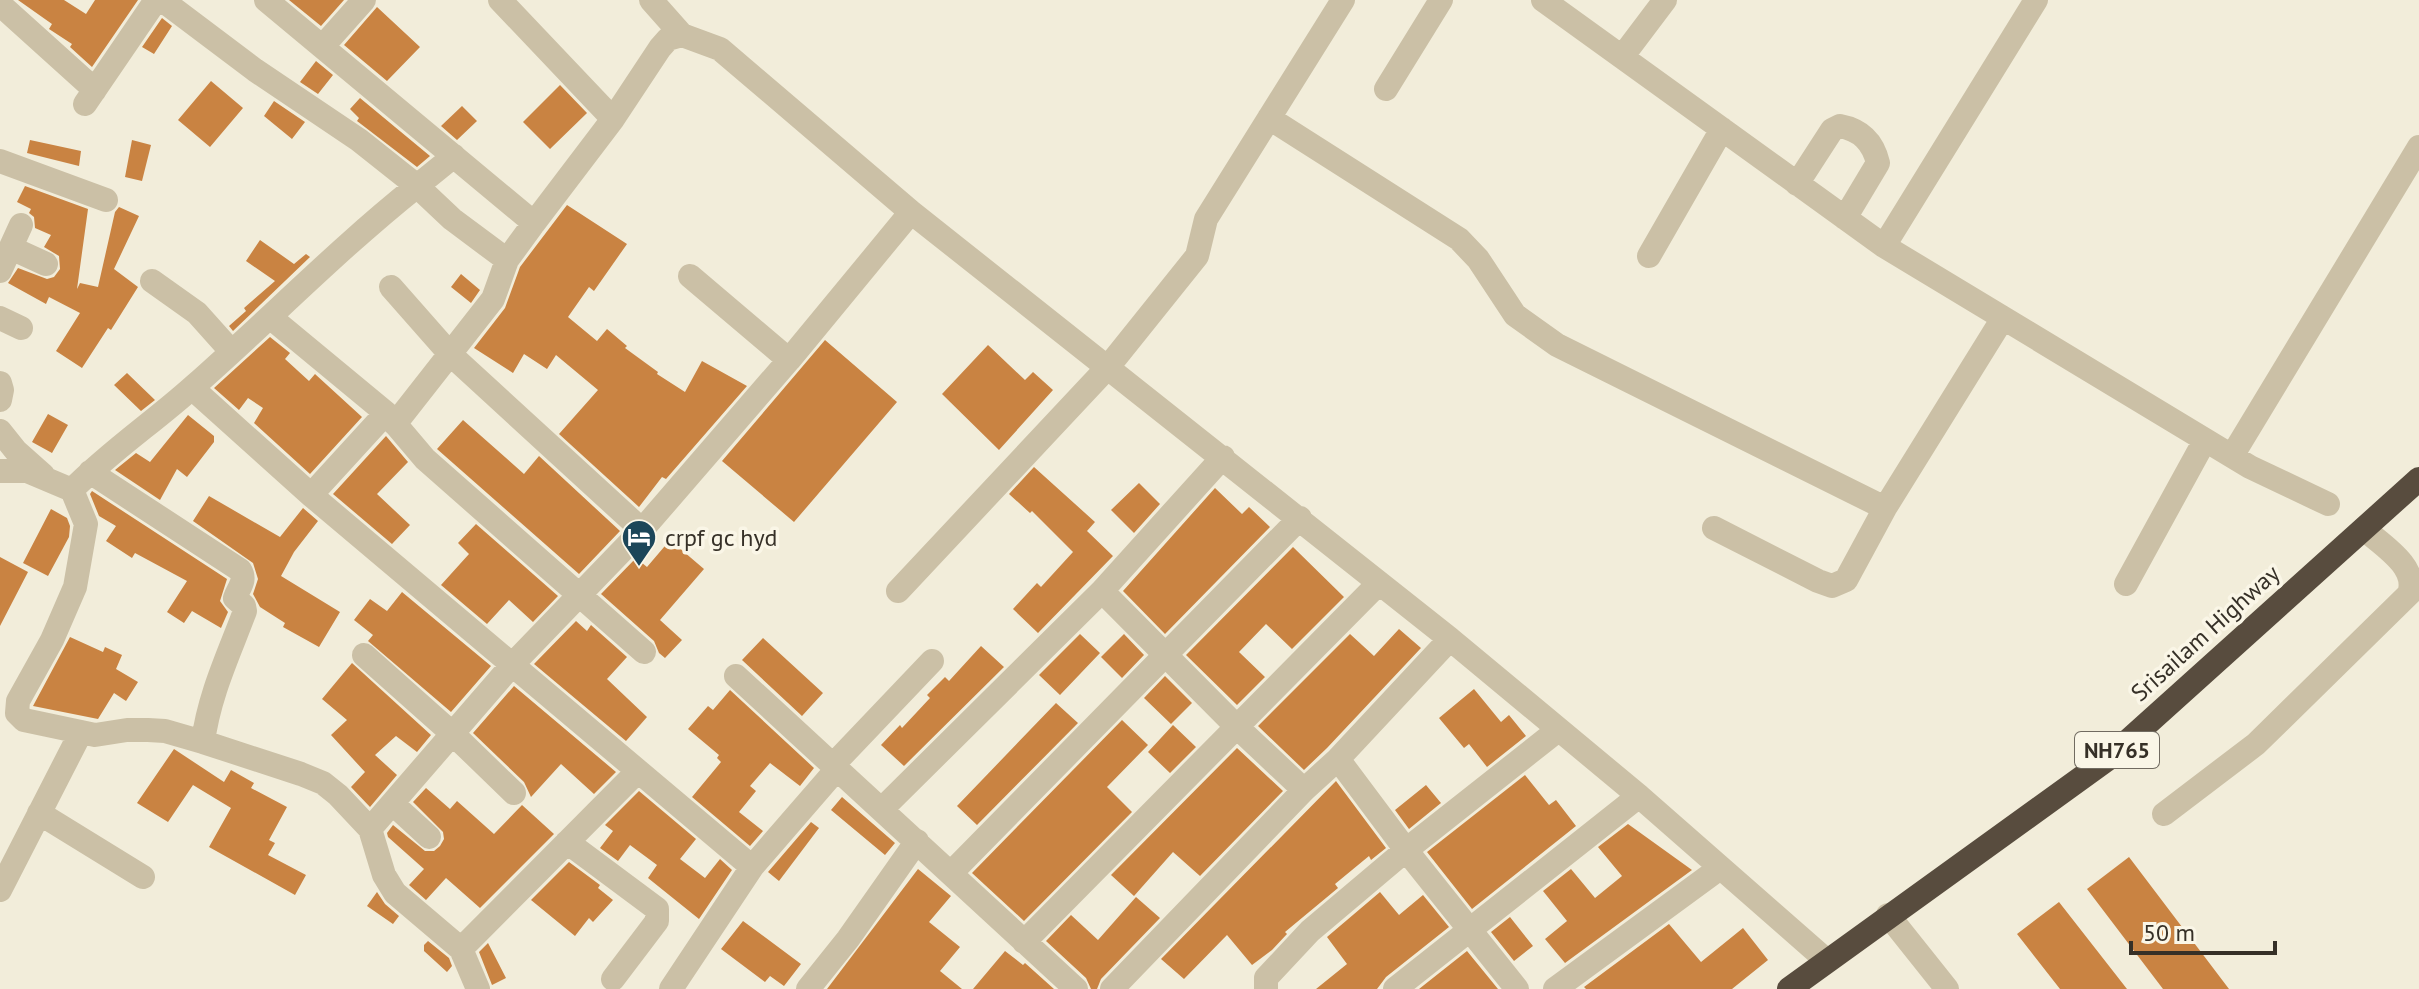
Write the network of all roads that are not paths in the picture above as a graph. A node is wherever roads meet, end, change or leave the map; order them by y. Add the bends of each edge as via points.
1 (159, 0) edge
2 (266, 0) edge
3 (364, 0) edge
4 (500, 0) edge
5 (651, 0) edge
6 (1343, 0) edge
7 (1441, 0) edge
8 (1543, 0) edge
9 (1665, 0) edge
10 (2036, 0) edge
11 (4, 8) dead end
12 (682, 35) junction
13 (323, 46) junction
14 (1622, 57) junction
15 (1386, 89) dead end
16 (1269, 118) junction
17 (613, 119) junction
18 (1722, 129) junction
19 (2419, 147) edge
20 (454, 156) junction
21 (0, 161) edge
22 (1797, 184) junction
23 (417, 186) junction
24 (106, 200) dead end
25 (911, 212) junction
26 (1845, 218) junction
27 (534, 223) junction
28 (21, 225) dead end
29 (1884, 246) junction
30 (11, 248) junction
31 (1649, 256) dead end
32 (507, 260) junction
33 (46, 264) dead end
34 (0, 271) edge
35 (690, 276) dead end
36 (152, 281) dead end
37 (391, 287) dead end
38 (270, 317) junction
39 (2003, 318) junction
40 (231, 351) junction
41 (450, 354) junction
42 (789, 360) junction
43 (1108, 367) junction
44 (0, 383) edge
45 (192, 388) junction
46 (0, 400) edge
47 (390, 418) junction
48 (0, 431) edge
49 (2205, 440) junction
50 (2232, 456) junction
51 (1223, 457) junction
52 (0, 471) edge
53 (90, 472) junction
54 (46, 477) junction
55 (2419, 479) edge
56 (72, 490) junction
57 (311, 495) junction
58 (2328, 504) dead end
59 (1885, 508) junction
60 (1300, 518) junction
61 (1714, 528) dead end
62 (2364, 529) junction
63 (642, 530) junction
64 (1379, 583) junction
65 (2126, 584) dead end
66 (898, 591) dead end
67 (1102, 591) junction
68 (580, 596) junction
69 (2414, 599) edge
70 (1450, 639) junction
71 (644, 652) dead end
72 (364, 655) dead end
73 (1165, 655) junction
74 (932, 661) dead end
75 (511, 666) junction
76 (736, 676) dead end
77 (8, 715) edge
78 (1237, 727) junction
79 (1558, 730) junction
80 (81, 732) junction
81 (454, 735) junction
82 (203, 742) junction
83 (1338, 759) junction
84 (834, 768) junction
85 (637, 772) junction
86 (1304, 790) junction
87 (514, 793) dead end
88 (1639, 796) junction
89 (393, 804) junction
90 (882, 809) junction
91 (39, 813) junction
92 (2164, 814) dead end
93 (370, 829) junction
94 (429, 837) dead end
95 (917, 841) junction
96 (567, 842) junction
97 (1406, 850) junction
98 (8, 857) edge
99 (752, 867) junction
100 (1720, 868) junction
101 (952, 872) junction
102 (143, 877) dead end
103 (0, 890) edge
104 (1888, 915) junction
105 (1469, 930) junction
106 (1024, 942) junction
107 (461, 949) junction
108 (1826, 960) junction
109 (613, 979) dead end
110 (478, 989) edge
111 (671, 989) edge
112 (808, 989) edge
113 (1076, 989) edge
114 (1112, 989) edge
115 (1266, 989) edge
116 (1395, 989) edge
117 (1517, 989) edge
118 (1555, 989) edge
119 (1789, 989) edge
120 (1947, 989) edge

1 - 11 street via 90,97
1 - 23 street
2 - 13 street
3 - 13 street
4 - 17 street
5 - 12 street
6 - 16 street
7 - 15 street
8 - 14 street
9 - 14 street
10 - 29 street
12 - 17 street via 660,48
12 - 25 street via 720,49
13 - 20 street
14 - 18 street
16 - 43 street via 1206,219 1197,256
16 - 59 street via 1459,239 1515,315 1557,345
17 - 27 street
18 - 22 street
18 - 31 street
19 - 50 street
20 - 23 street
20 - 27 street
21 - 24 street
22 - 26 street
22 - 26 street via 1832,130 1840,126 1863,135 1878,163
23 - 32 street
23 - 38 street
25 - 42 street
25 - 43 street
26 - 29 street
27 - 32 street
28 - 30 street
29 - 39 street
30 - 33 street
30 - 34 street
32 - 41 street via 493,299
35 - 42 street
36 - 40 street via 197,313
37 - 41 street
38 - 40 street
38 - 47 street
39 - 49 street
39 - 59 street
40 - 45 street
41 - 47 street
41 - 63 street
42 - 63 street
43 - 51 street
43 - 66 street
44 - 46 street
45 - 53 street
45 - 57 street
47 - 57 street
47 - 68 street via 425,459
48 - 54 street
49 - 50 street
49 - 65 street
50 - 58 street
51 - 60 street
51 - 67 street
52 - 54 street
53 - 56 street
53 - 82 street via 243,575 235,598 245,611 225,658
54 - 56 street
55 - 62 highway, Srisailam Highway / NH765
56 - 77 street via 86,524 75,587 52,640
57 - 75 street
59 - 61 street via 1846,580 1832,586
60 - 64 street
60 - 73 street
62 - 69 street via 2407,565
62 - 104 highway, Srisailam Highway / NH765 via 2109,758
63 - 68 street
64 - 70 street
64 - 78 street
67 - 73 street
67 - 90 street
68 - 71 street
68 - 75 street
69 - 92 street via 2256,744
70 - 79 street
70 - 83 street
72 - 81 street
73 - 78 street
73 - 101 street
74 - 84 street
75 - 81 street
75 - 85 street
76 - 84 street
77 - 80 street
78 - 86 street
78 - 106 street
79 - 88 street
79 - 97 street
80 - 82 street via 165,731
80 - 91 street
81 - 87 street
81 - 89 street
82 - 93 street via 323,783
83 - 86 street
83 - 97 street
84 - 90 street
84 - 99 street
85 - 96 street
85 - 99 street
86 - 114 street
88 - 100 street
88 - 105 street
89 - 93 street
89 - 94 street
90 - 95 street
91 - 98 street
91 - 102 street
93 - 107 street via 395,893
95 - 101 street
95 - 112 street
96 - 107 street
96 - 109 street via 657,909 657,921
97 - 105 street
97 - 115 street via 1310,931 1266,978
98 - 103 street
99 - 111 street
100 - 108 street
100 - 118 street
101 - 106 street
104 - 108 highway, Srisailam Highway / NH765
104 - 120 street
105 - 116 street
105 - 117 street
106 - 113 street
107 - 110 street
108 - 119 highway, Srisailam Highway / NH765

